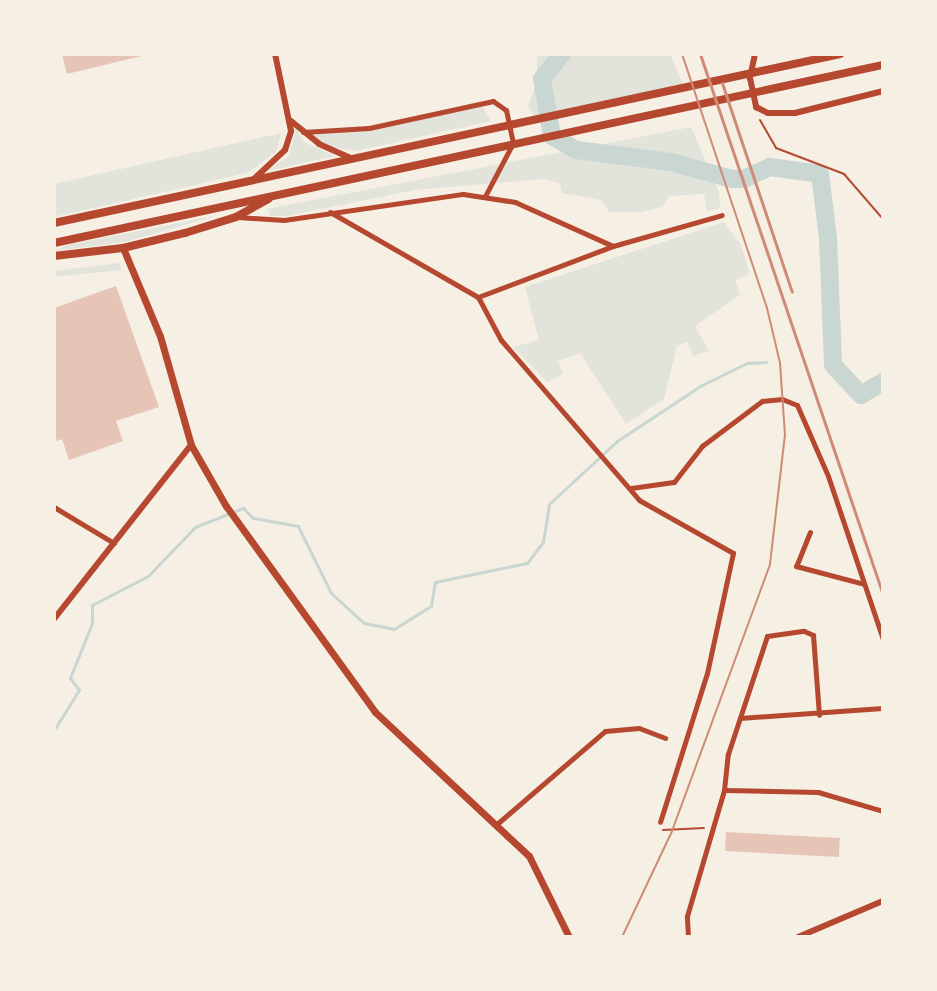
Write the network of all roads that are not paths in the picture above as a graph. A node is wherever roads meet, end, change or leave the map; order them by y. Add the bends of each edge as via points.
1 (275, 54) edge
2 (755, 54) edge
3 (840, 54) edge
4 (883, 65) edge
5 (883, 91) edge
6 (291, 121) junction
7 (303, 132) junction
8 (350, 158) junction
9 (251, 181) junction
10 (275, 195) junction
11 (485, 196) junction
12 (330, 212) junction
13 (722, 215) dead end
14 (236, 217) junction
15 (54, 223) edge
16 (54, 243) edge
17 (613, 246) junction
18 (123, 248) junction
19 (54, 256) edge
20 (478, 297) junction
21 (191, 445) junction
22 (630, 488) junction
23 (54, 507) edge
24 (810, 532) dead end
25 (114, 543) junction
26 (864, 584) junction
27 (54, 619) edge
28 (883, 639) edge
29 (883, 708) edge
30 (819, 715) junction
31 (740, 718) junction
32 (665, 738) dead end
33 (724, 790) junction
34 (883, 811) edge
35 (660, 822) road end
36 (498, 823) junction
37 (883, 901) edge
38 (569, 937) edge
39 (688, 937) edge
40 (798, 937) edge

1 - 6 street
2 - 5 street via 750,68 756,107 779,115
3 - 8 highway
4 - 10 highway
6 - 7 street
6 - 9 street via 285,150
7 - 8 street
7 - 11 street via 369,128 493,101 506,110 513,143
8 - 9 highway
9 - 15 highway
10 - 14 highway
10 - 16 highway
11 - 12 street via 441,196
11 - 17 street via 547,214
12 - 14 street via 284,220
12 - 20 street
13 - 17 street
14 - 18 highway
17 - 20 street
18 - 19 highway
18 - 21 main road via 160,336
20 - 22 street via 501,340
21 - 25 street
21 - 36 main road via 316,637 375,712
22 - 26 street via 674,482 715,435 762,401 782,399 805,415
22 - 35 street via 654,512 728,549 734,561 707,673
23 - 25 street
24 - 26 street via 796,566
25 - 27 street
26 - 28 street
29 - 30 street
30 - 31 street
30 - 31 street via 814,640 804,631 764,640
31 - 33 street
32 - 36 street via 639,728 605,731
33 - 34 street via 818,792
33 - 39 street via 687,916
36 - 38 main road via 534,863
37 - 40 street

